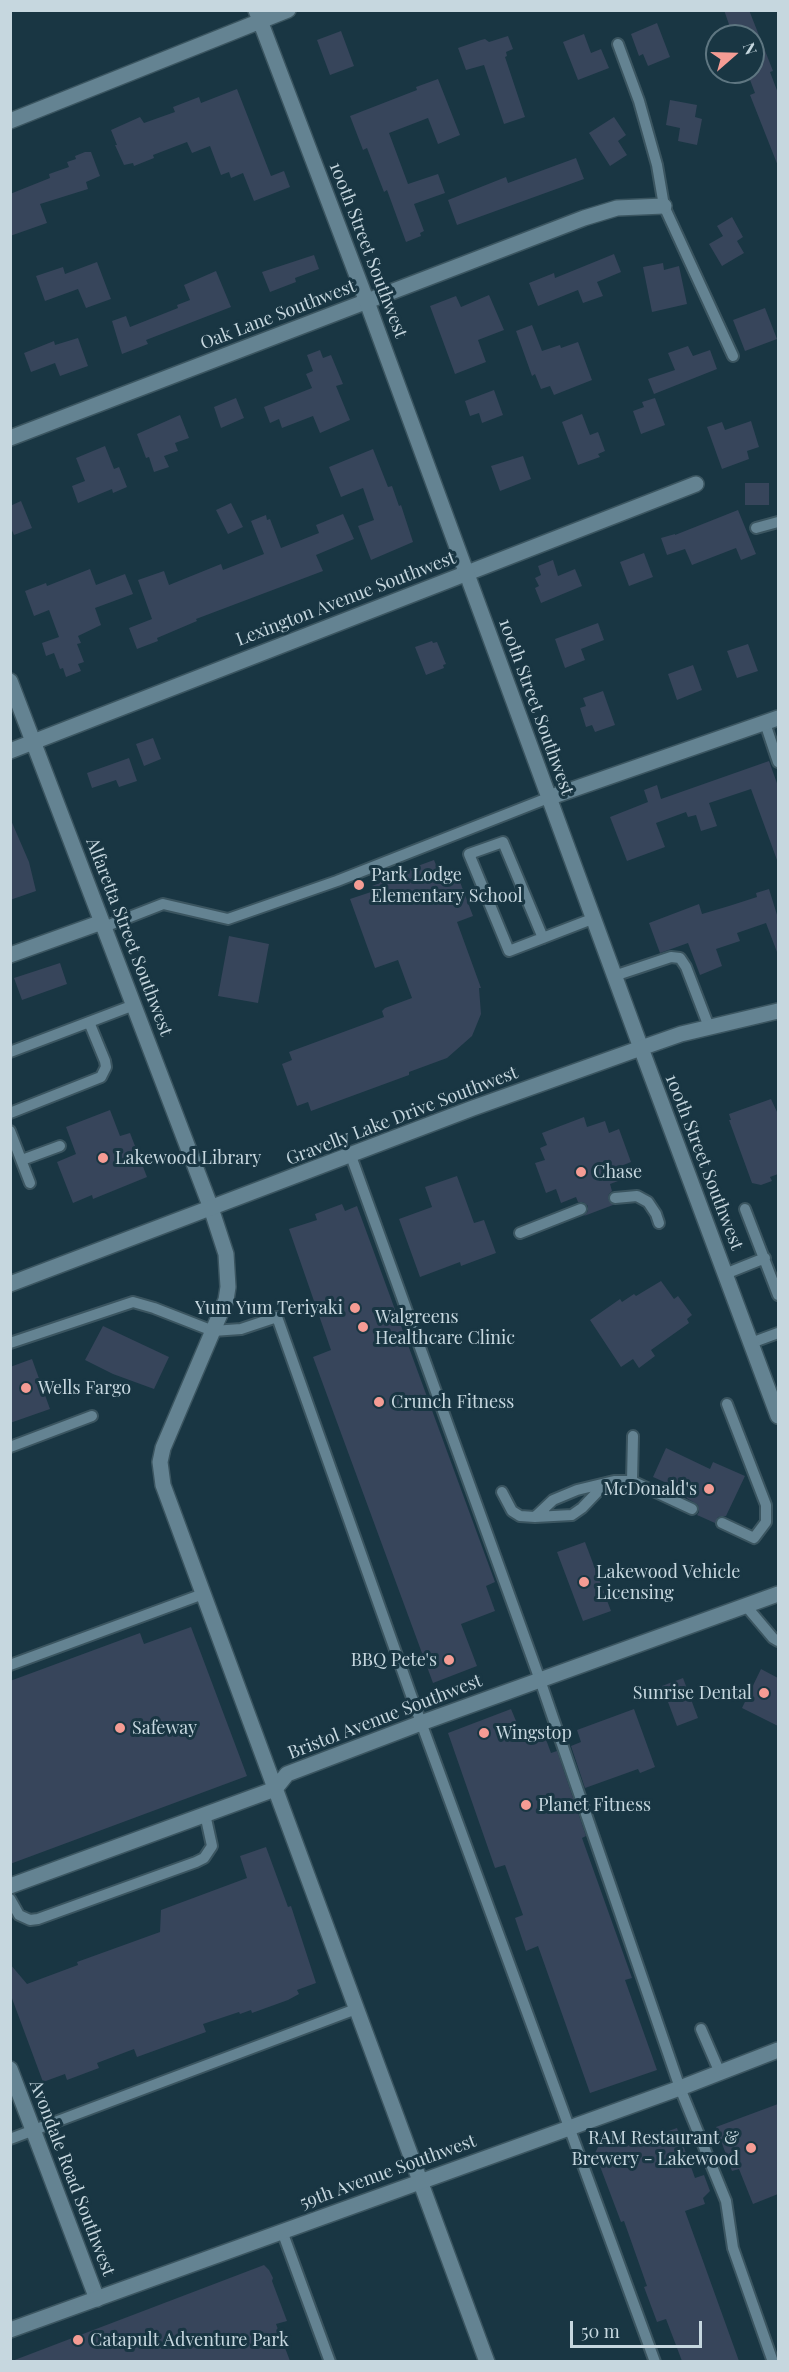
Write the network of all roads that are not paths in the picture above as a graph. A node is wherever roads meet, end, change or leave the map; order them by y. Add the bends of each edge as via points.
1 (288, 10) edge
2 (258, 16) edge
3 (618, 45) dead end
4 (10, 121) edge
5 (664, 206) junction
6 (367, 302) junction
7 (733, 356) dead end
8 (10, 438) edge
9 (696, 484) dead end
10 (778, 522) edge
11 (756, 528) dead end
12 (467, 573) junction
13 (10, 681) edge
14 (772, 721) edge
15 (33, 742) junction
16 (10, 751) edge
17 (778, 762) edge
18 (548, 798) junction
19 (592, 919) junction
20 (103, 925) junction
21 (543, 938) junction
22 (10, 955) edge
23 (614, 976) junction
24 (134, 1005) junction
25 (778, 1011) edge
26 (89, 1022) junction
27 (709, 1028) junction
28 (641, 1048) junction
29 (10, 1052) edge
30 (10, 1113) edge
31 (10, 1131) edge
32 (60, 1146) dead end
33 (351, 1156) junction
34 (22, 1160) junction
35 (30, 1183) dead end
36 (615, 1198) dead end
37 (211, 1208) junction
38 (581, 1209) dead end
39 (745, 1209) dead end
40 (659, 1223) dead end
41 (520, 1233) dead end
42 (765, 1258) junction
43 (725, 1274) junction
44 (10, 1284) edge
45 (778, 1295) edge
46 (213, 1331) junction
47 (778, 1333) edge
48 (10, 1343) edge
49 (751, 1343) junction
50 (727, 1404) dead end
51 (92, 1416) dead end
52 (778, 1416) edge
53 (633, 1436) dead end
54 (10, 1447) edge
55 (632, 1481) junction
56 (604, 1485) junction
57 (502, 1492) dead end
58 (692, 1509) dead end
59 (535, 1517) junction
60 (722, 1523) dead end
61 (203, 1594) junction
62 (778, 1594) edge
63 (746, 1606) junction
64 (778, 1641) edge
65 (10, 1665) edge
66 (540, 1680) junction
67 (421, 1723) junction
68 (275, 1789) junction
69 (205, 1814) junction
70 (10, 1886) edge
71 (10, 1899) edge
72 (356, 2009) junction
73 (701, 2029) dead end
74 (778, 2050) edge
75 (10, 2069) edge
76 (720, 2073) junction
77 (680, 2088) junction
78 (570, 2127) junction
79 (33, 2131) junction
80 (10, 2139) edge
81 (420, 2181) junction
82 (282, 2231) junction
83 (97, 2299) junction
84 (10, 2330) edge
85 (330, 2361) edge
86 (487, 2361) edge
87 (655, 2361) edge
88 (772, 2361) edge

1 - 2 street
2 - 4 street
2 - 6 street, 100th Street Southwest
3 - 5 lane via 639,101
5 - 6 street, Oak Lane Southwest via 633,206 600,213
5 - 7 lane
6 - 8 street, Oak Lane Southwest
6 - 12 street, 100th Street Southwest
9 - 12 street, Lexington Avenue Southwest
10 - 11 lane
12 - 15 street, Lexington Avenue Southwest
12 - 18 street, 100th Street Southwest
13 - 15 street, Alfaretta Street Southwest
14 - 17 lane
14 - 18 street
15 - 16 street, Lexington Avenue Southwest
15 - 20 street, Alfaretta Street Southwest
18 - 19 street, 100th Street Southwest
18 - 20 lane via 337,881 228,919 164,904
19 - 21 lane
19 - 23 street, 100th Street Southwest
20 - 22 street
20 - 24 street, Alfaretta Street Southwest
21 - 21 lane via 503,842 469,854 509,951
23 - 27 lane via 671,957 680,958
23 - 28 street, 100th Street Southwest
24 - 26 lane
24 - 37 street, Alfaretta Street Southwest
25 - 27 street, Gravelly Lake Drive Southwest
26 - 29 lane
26 - 30 lane via 105,1060 101,1077
27 - 28 street, Gravelly Lake Drive Southwest
28 - 33 street, Gravelly Lake Drive Southwest
28 - 43 street, 100th Street Southwest
31 - 34 lane
32 - 34 lane
33 - 37 street, Gravelly Lake Drive Southwest
33 - 66 lane
34 - 35 lane
36 - 40 lane via 637,1196 648,1202
37 - 44 street, Gravelly Lake Drive Southwest
37 - 46 street, Alfaretta Street Southwest via 222,1236 228,1270 226,1300
38 - 41 lane
39 - 42 lane
42 - 43 lane
42 - 45 lane
43 - 49 street, 100th Street Southwest
46 - 48 lane via 133,1302
46 - 61 street, Alfaretta Street Southwest via 160,1462 168,1503
46 - 67 lane via 241,1329 277,1317
47 - 49 lane
49 - 52 street, 100th Street Southwest
50 - 60 lane via 766,1504 766,1522 754,1538
51 - 54 lane
53 - 55 lane
55 - 56 lane
55 - 58 lane
56 - 59 lane via 553,1500
56 - 59 lane via 572,1515
57 - 59 lane via 512,1511
61 - 65 lane
61 - 68 street, Alfaretta Street Southwest
62 - 63 street, Bristol Avenue Southwest
63 - 64 lane
63 - 66 street, Bristol Avenue Southwest
66 - 67 street, Bristol Avenue Southwest
66 - 77 lane
67 - 68 street, Bristol Avenue Southwest via 287,1774
67 - 78 lane
68 - 69 street, Bristol Avenue Southwest
68 - 72 street, Alfaretta Street Southwest
69 - 70 street, Bristol Avenue Southwest
69 - 71 lane via 212,1846 196,1862 38,1919 19,1916
72 - 79 lane
72 - 81 street, Alfaretta Street Southwest
73 - 76 lane
74 - 76 street, 59th Avenue Southwest
75 - 79 street, Avondale Road Southwest
76 - 77 street, 59th Avenue Southwest
77 - 78 street, 59th Avenue Southwest
77 - 88 lane via 726,2201 733,2248
78 - 81 street, 59th Avenue Southwest
78 - 87 lane
79 - 80 lane
79 - 83 street, Avondale Road Southwest
81 - 82 street, 59th Avenue Southwest
81 - 86 street, Alfaretta Street Southwest
82 - 83 street, 59th Avenue Southwest
82 - 85 lane
83 - 84 street, 59th Avenue Southwest

